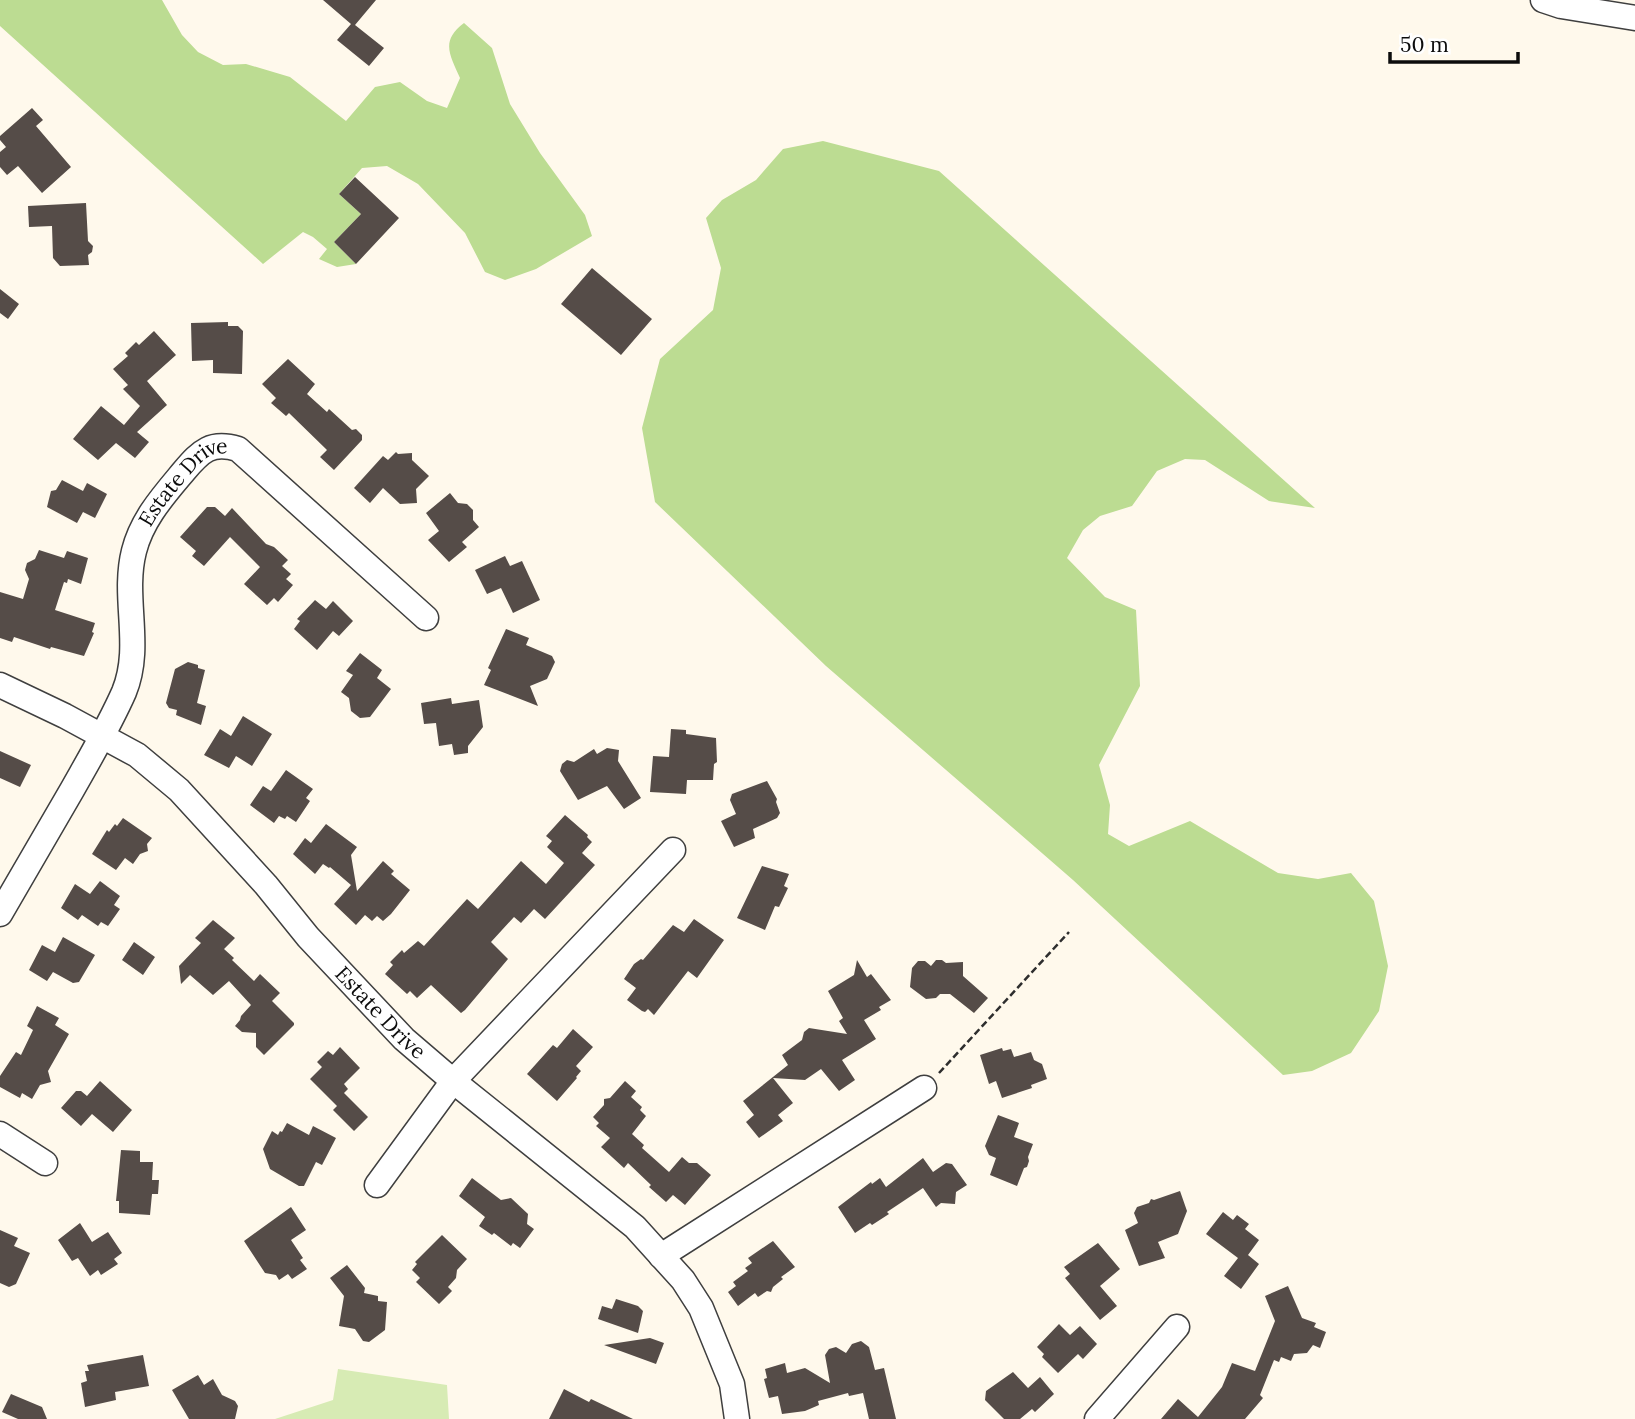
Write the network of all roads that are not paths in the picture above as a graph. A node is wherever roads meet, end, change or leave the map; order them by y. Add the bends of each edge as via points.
1 (1543, 0) edge
2 (1635, 18) edge
3 (426, 618) dead end
4 (0, 685) edge
5 (103, 737) junction
6 (673, 850) dead end
7 (0, 914) edge
8 (453, 1081) junction
9 (925, 1088) road end
10 (0, 1134) edge
11 (45, 1163) dead end
12 (377, 1185) dead end
13 (661, 1256) junction
14 (1177, 1327) dead end
15 (737, 1419) edge
16 (1097, 1419) edge

1 - 2 street
3 - 5 street, Estate Drive via 238,449 226,445 209,448 168,490 141,530 133,552 131,580 132,666
4 - 5 street, Estate Drive
5 - 7 street, Estate Drive
5 - 8 street, Estate Drive via 137,755 179,790 354,986 404,1039
6 - 8 street
8 - 12 street
8 - 13 street, Estate Drive via 635,1227
9 - 13 street
10 - 11 street
13 - 15 street, Estate Drive via 701,1308 732,1384
14 - 16 street

